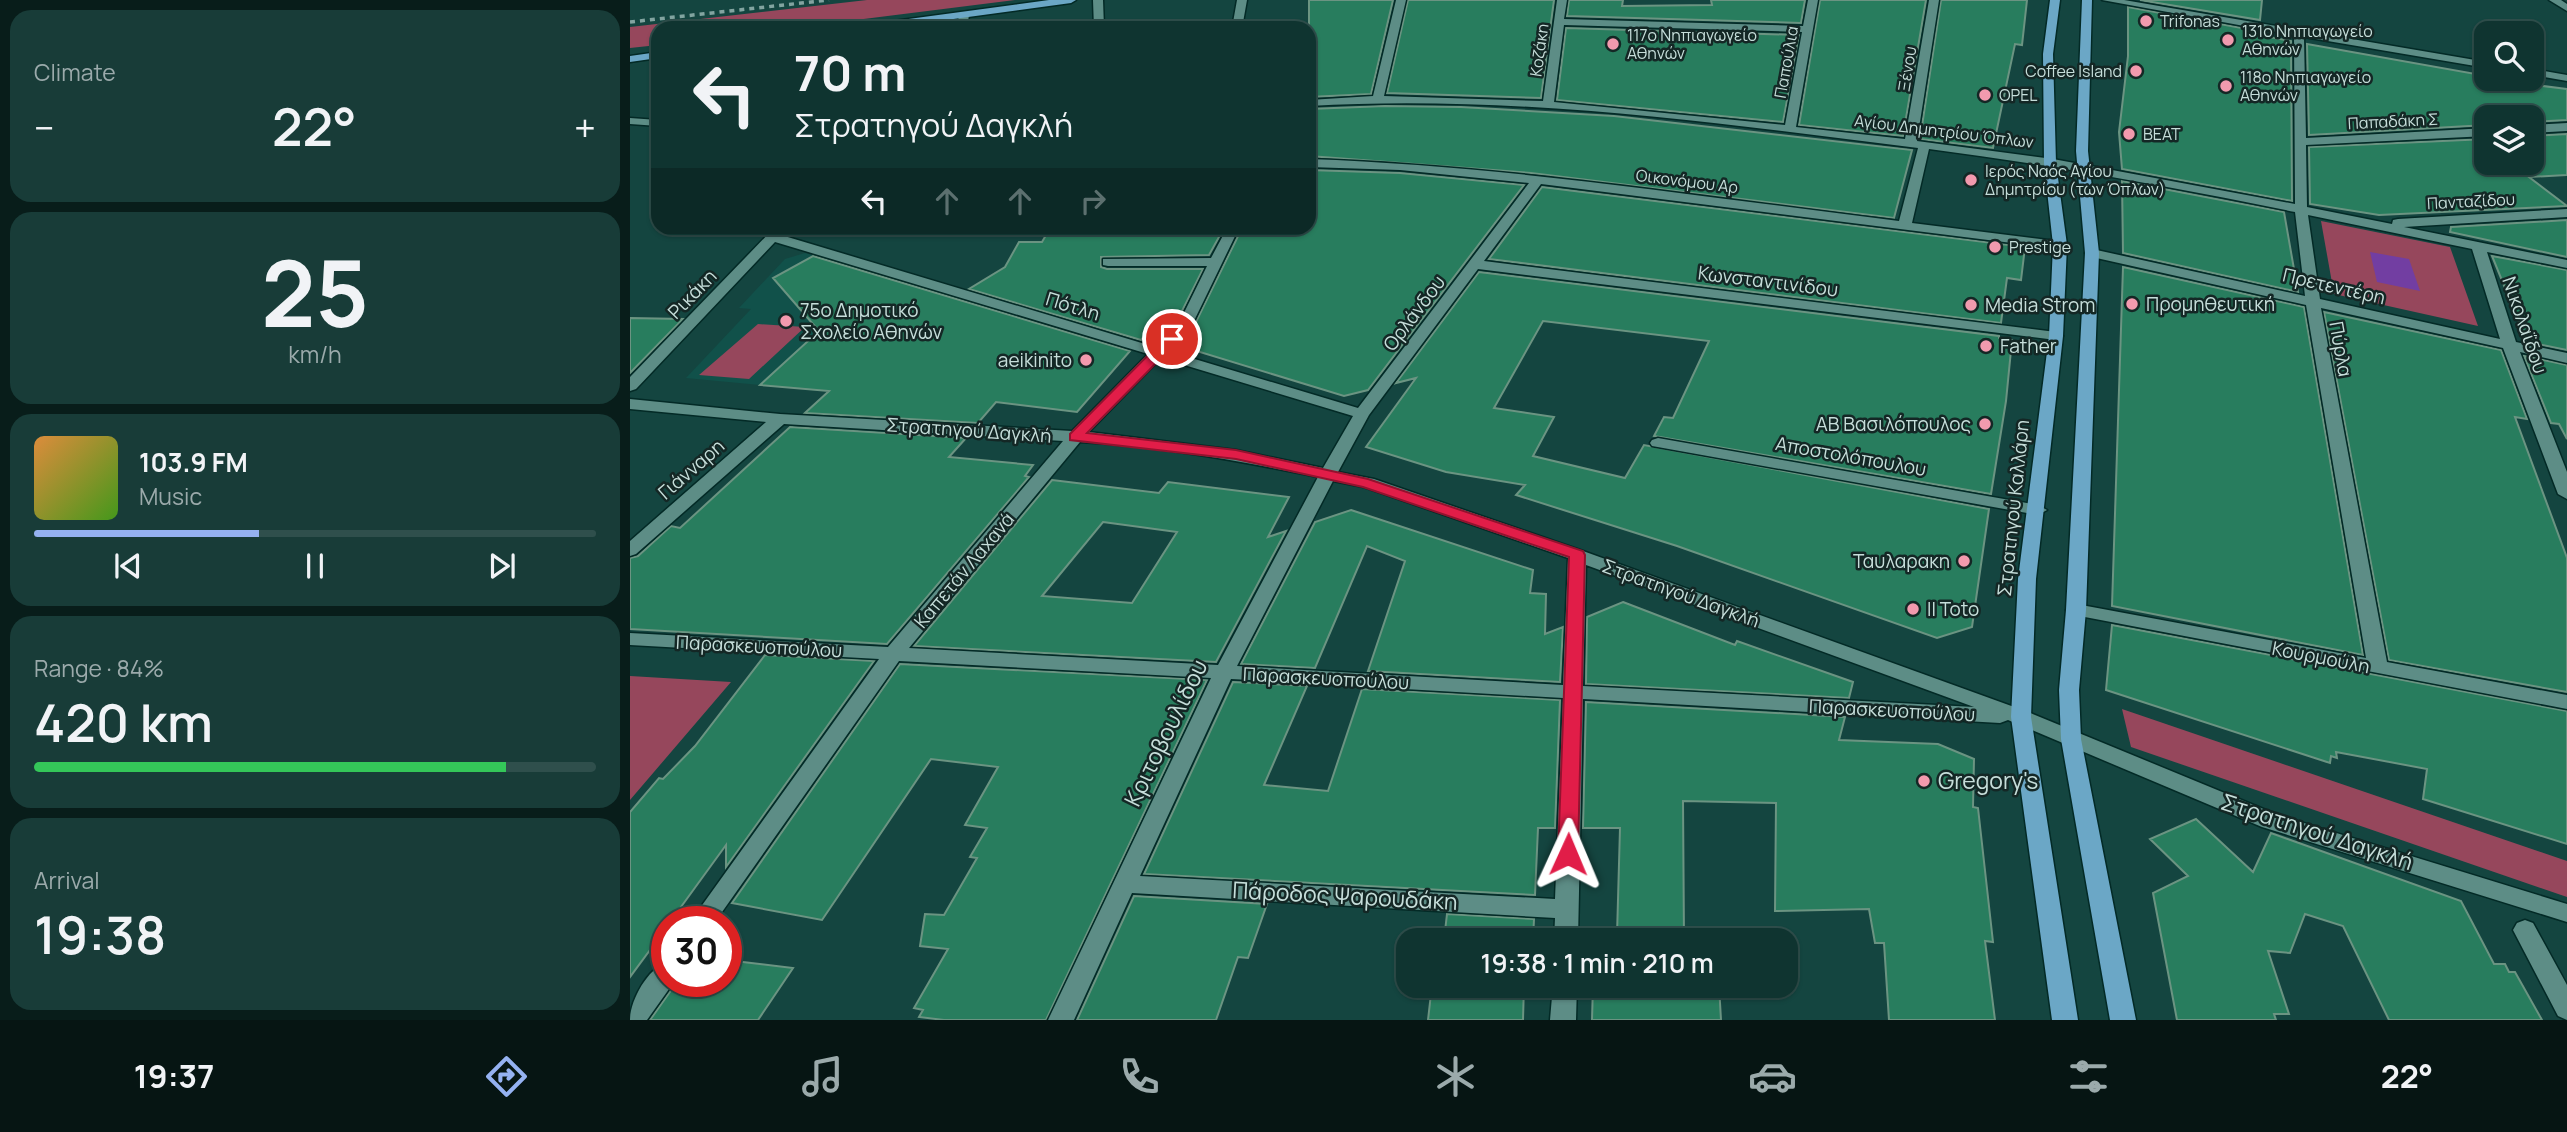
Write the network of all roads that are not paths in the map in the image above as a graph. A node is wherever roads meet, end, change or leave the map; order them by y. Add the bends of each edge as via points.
1 (1071, 0) edge
2 (1098, 0) edge
3 (1242, 0) edge
4 (1401, 0) edge
5 (1562, 0) edge
6 (1813, 0) edge
7 (1934, 0) edge
8 (2055, 0) edge
9 (2087, 0) edge
10 (2107, 0) edge
11 (964, 15) junction
12 (918, 21) edge
13 (963, 21) edge
14 (1099, 21) edge
15 (1238, 21) edge
16 (1559, 22) junction
17 (1808, 29) junction
18 (2299, 33) junction
19 (651, 56) edge
20 (630, 59) edge
21 (2474, 62) edge
22 (2544, 74) edge
23 (2567, 78) edge
24 (1378, 97) junction
25 (1316, 102) edge
26 (1548, 104) junction
27 (630, 121) edge
28 (651, 123) edge
29 (2567, 127) edge
30 (2544, 128) edge
31 (1790, 130) junction
32 (2474, 133) edge
33 (2302, 142) junction
34 (1910, 144) junction
35 (1924, 146) junction
36 (1316, 163) edge
37 (2050, 163) junction
38 (2084, 169) junction
39 (1538, 180) junction
40 (2301, 209) junction
41 (2567, 213) edge
42 (2377, 224) junction
43 (1905, 225) junction
44 (773, 235) edge
45 (786, 235) edge
46 (1230, 235) edge
47 (2060, 245) junction
48 (2478, 246) junction
49 (2092, 253) junction
50 (1108, 262) dead end
51 (1217, 262) junction
52 (1475, 264) junction
53 (2567, 264) edge
54 (2313, 301) junction
55 (2056, 336) junction
56 (2510, 346) junction
57 (1159, 352) junction
58 (2567, 358) edge
59 (630, 386) edge
60 (630, 404) edge
61 (1363, 414) junction
62 (780, 419) junction
63 (1075, 437) junction
64 (1658, 443) dead end
65 (1328, 474) junction
66 (2567, 494) edge
67 (2038, 510) junction
68 (630, 550) edge
69 (1577, 555) junction
70 (2076, 610) junction
71 (630, 639) edge
72 (893, 654) junction
73 (2378, 668) junction
74 (1224, 672) junction
75 (1572, 692) junction
76 (2567, 702) edge
77 (2021, 717) junction
78 (2071, 739) junction
79 (1123, 884) junction
80 (713, 906) edge
81 (1567, 909) junction
82 (2567, 913) edge
83 (1566, 928) edge
84 (2525, 930) dead end
85 (651, 995) edge
86 (1564, 998) edge
87 (2567, 1009) edge
88 (633, 1020) edge
89 (1061, 1020) edge
90 (1563, 1020) edge
91 (2065, 1020) edge
92 (2123, 1020) edge

1 - 11 main road
2 - 14 street
3 - 15 street
4 - 24 street
5 - 16 street, Κοζάκη
6 - 17 street, Παπούλια
7 - 34 street, Ξένου
8 - 37 main road, Στρατηγού Καλλάρη via 2048,54
9 - 38 main road
10 - 18 street
11 - 12 main road
11 - 13 street
16 - 17 street
16 - 26 street, Κοζάκη
17 - 31 street, Παπούλια
18 - 21 street
18 - 33 street, Πύρλα
19 - 20 main road
22 - 23 street
24 - 25 street, Αγίου Δημητρίου Όπλων
24 - 26 street, Αγίου Δημητρίου Όπλων
26 - 31 street, Αγίου Δημητρίου Όπλων
27 - 28 street
29 - 30 street
31 - 34 street, Αγίου Δημητρίου Όπλων
32 - 33 street, Παπαδάκη Σ
33 - 40 street, Πύρλα
34 - 35 street, Αγίου Δημητρίου Όπλων
35 - 37 street, Αγίου Δημητρίου Όπλων
35 - 43 street
36 - 39 street, Οικονόμου Αρ via 1401,166
37 - 38 street, Αγίου Δημητρίου Όπλων
37 - 47 main road, Στρατηγού Καλλάρη
38 - 40 street, Αγίου Δημητρίου Όπλων
38 - 49 main road
39 - 43 street, Οικονόμου Αρ
39 - 52 street, Ορλάνδου
40 - 42 street, Αγίου Δημητρίου Όπλων
40 - 54 street, Πύρλα
41 - 42 street, Πανταζίδου
42 - 48 street, Αγίου Δημητρίου Όπλων
43 - 47 street, Οικονόμου Αρ
44 - 59 street, Ρικάκη
45 - 57 street, Πότλη
46 - 51 street, Καπετάν Λαχανά
47 - 55 main road, Στρατηγού Καλλάρη
48 - 53 street, Αγίου Δημητρίου Όπλων
48 - 56 street, Νικολαΐδου
49 - 54 street, Πρετεντέρη
49 - 70 main road
50 - 51 street
51 - 57 street, Καπετάν Λαχανά via 1185,325
52 - 55 street, Κωνσταντινίδου
52 - 61 street, Ορλάνδου
54 - 56 street, Πρετεντέρη
54 - 73 street, Πύρλα
55 - 67 main road, Στρατηγού Καλλάρη
56 - 58 street, Πρετεντέρη
56 - 66 street, Νικολαΐδου
57 - 61 street, Πότλη
57 - 63 street, Καπετάν Λαχανά
60 - 62 street, Στρατηγού Δαγκλή
61 - 65 street, Ορλάνδου
62 - 63 street, Στρατηγού Δαγκλή
62 - 68 street, Γιάνναρη
63 - 65 street, Στρατηγού Δαγκλή via 1236,455
63 - 72 street, Καπετάν Λαχανά
64 - 67 street, Αποστολόπουλου
65 - 69 street, Στρατηγού Δαγκλή via 1368,483
65 - 74 street, Κριτοβουλίδου
67 - 77 main road, Στρατηγού Καλλάρη via 2027,579
69 - 75 street
69 - 77 street, Στρατηγού Δαγκλή
70 - 73 street, Κουρμούλη
70 - 78 main road
71 - 72 street, Παρασκευοπούλου
72 - 74 street, Παρασκευοπούλου
72 - 80 street, Καπετάν Λαχανά
73 - 76 street, Κουρμούλη
74 - 75 street, Παρασκευοπούλου
74 - 79 street, Κριτοβουλίδου
75 - 77 street, Παρασκευοπούλου
75 - 81 street
77 - 78 street, Στρατηγού Δαγκλή
77 - 91 main road, Στρατηγού Καλλάρη
78 - 82 street, Στρατηγού Δαγκλή via 2270,821
78 - 92 main road
79 - 81 street, Πάροδος Ψαρουδάκη
79 - 89 street, Κριτοβουλίδου
81 - 83 street
84 - 87 street
85 - 88 street
86 - 90 street

